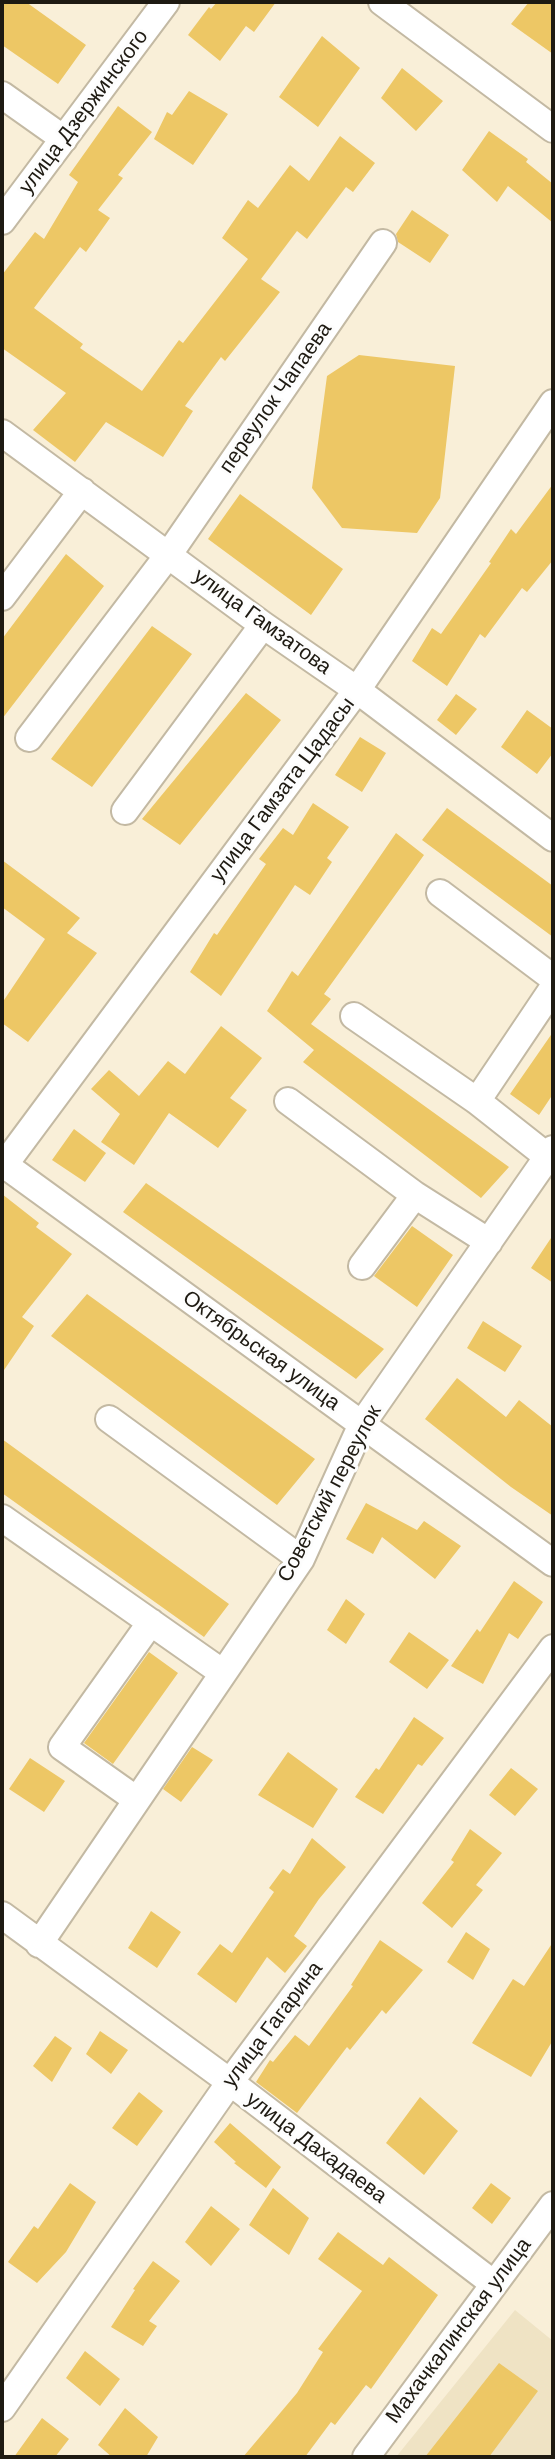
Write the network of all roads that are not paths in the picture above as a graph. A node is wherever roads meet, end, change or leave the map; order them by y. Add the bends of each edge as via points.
1 (166, 2) edge
2 (382, 2) edge
3 (2, 95) edge
4 (553, 129) edge
5 (64, 139) junction
6 (2, 221) edge
7 (383, 243) dead end
8 (553, 403) edge
9 (2, 433) edge
10 (82, 491) junction
11 (169, 554) junction
12 (2, 597) edge
13 (264, 625) junction
14 (357, 690) junction
15 (29, 738) dead end
16 (125, 811) dead end
17 (553, 838) edge
18 (440, 893) dead end
19 (553, 978) edge
20 (553, 988) edge
21 (354, 1016) dead end
22 (288, 1101) dead end
23 (477, 1101) junction
24 (551, 1153) edge
25 (3, 1166) edge
26 (415, 1195) junction
27 (489, 1242) junction
28 (362, 1266) dead end
29 (109, 1419) dead end
30 (362, 1424) junction
31 (2, 1518) edge
32 (301, 1559) junction
33 (553, 1563) edge
34 (151, 1622) junction
35 (553, 1648) edge
36 (223, 1673) junction
37 (137, 1800) junction
38 (2, 1915) edge
39 (39, 1944) junction
40 (230, 2082) junction
41 (553, 2205) edge
42 (494, 2284) junction
43 (2, 2408) edge
44 (366, 2457) edge

1 - 5 street, улица Дзержинского
2 - 4 street
3 - 5 street
5 - 6 street, улица Дзержинского
7 - 11 street, переулок Чапаева
8 - 14 street, улица Гамзата Цадасы
9 - 10 street, улица Гамзатова
10 - 11 street, улица Гамзатова
10 - 12 street
11 - 13 street, улица Гамзатова
11 - 15 street, переулок Чапаева
13 - 14 street, улица Гамзатова
13 - 16 street
14 - 17 street, улица Гамзатова
14 - 25 street, улица Гамзата Цадасы
18 - 19 street
20 - 23 street
21 - 23 street
22 - 26 street
23 - 24 street
24 - 27 street, Советский переулок
25 - 30 street, Октябрьская улица
26 - 27 street
26 - 28 street
27 - 30 street, Советский переулок
29 - 32 street
30 - 32 street, Советский переулок
30 - 33 street, Октябрьская улица
31 - 34 street
32 - 36 street, Советский переулок
34 - 36 street
34 - 37 street via 62,1747
35 - 40 street, улица Гагарина
36 - 37 street, Советский переулок
37 - 39 street, Советский переулок
38 - 39 street, улица Дахадаева
39 - 40 street, улица Дахадаева
40 - 42 street, улица Дахадаева
40 - 43 street, улица Гагарина
41 - 42 street, Махачкалинская улица
42 - 44 street, Махачкалинская улица

